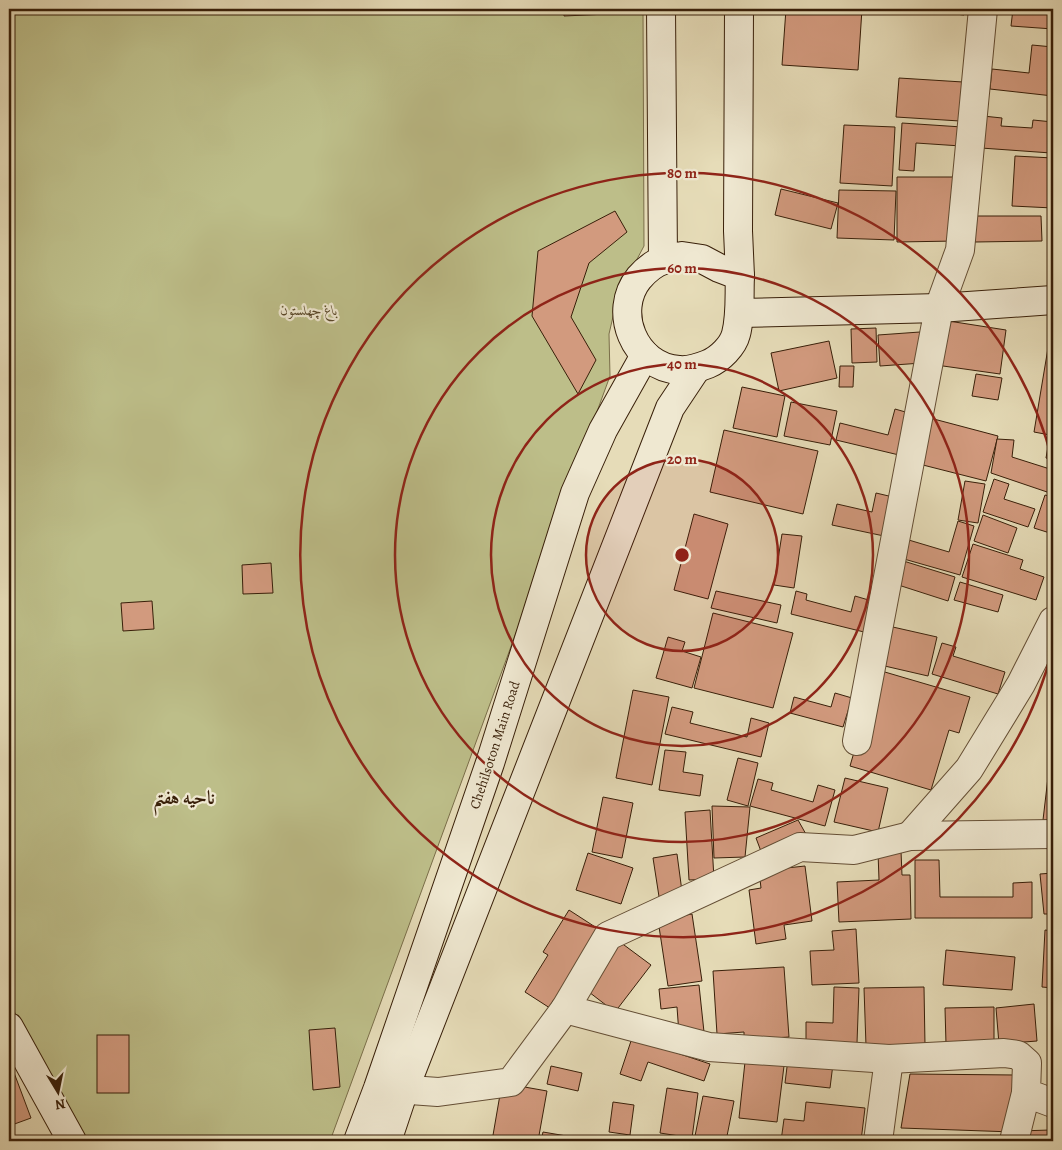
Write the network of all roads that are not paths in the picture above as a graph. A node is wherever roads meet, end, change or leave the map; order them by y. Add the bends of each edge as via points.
1 (661, 9) edge
2 (739, 9) edge
3 (983, 9) edge
4 (663, 260) junction
5 (740, 276) junction
6 (1053, 300) edge
7 (939, 308) junction
8 (740, 313) junction
9 (645, 355) junction
10 (696, 369) junction
11 (1053, 622) edge
12 (857, 741) dead end
13 (1053, 834) edge
14 (910, 836) junction
15 (565, 1009) junction
16 (9, 1027) edge
17 (889, 1059) junction
18 (391, 1089) junction
19 (1026, 1093) junction
20 (1053, 1102) edge
21 (72, 1141) edge
22 (358, 1141) edge
23 (386, 1141) edge
24 (878, 1141) edge
25 (1014, 1141) edge

1 - 4 main road
2 - 5 main road
3 - 7 main road via 960,250
4 - 5 main road via 682,256 702,259
4 - 9 main road via 646,270 634,285 627,304 627,323 634,342
5 - 8 main road
6 - 7 main road
7 - 8 main road
7 - 12 main road
8 - 10 main road via 736,335 726,351
9 - 10 main road via 660,365 677,370
9 - 18 main road, Chehilsoton Main Road via 603,430 575,492
10 - 18 main road, Chehilsoton Main Road via 670,408
11 - 14 main road via 1021,684 969,769
13 - 14 main road
14 - 15 main road via 854,850 800,848 608,936
15 - 17 main road via 709,1047
15 - 18 main road via 511,1082 438,1092
16 - 21 main road
17 - 19 main road via 1018,1055 1027,1063
17 - 24 main road
18 - 22 main road, Chehilsoton Main Road
18 - 23 main road, Chehilsoton Main Road
19 - 20 main road
19 - 25 main road

